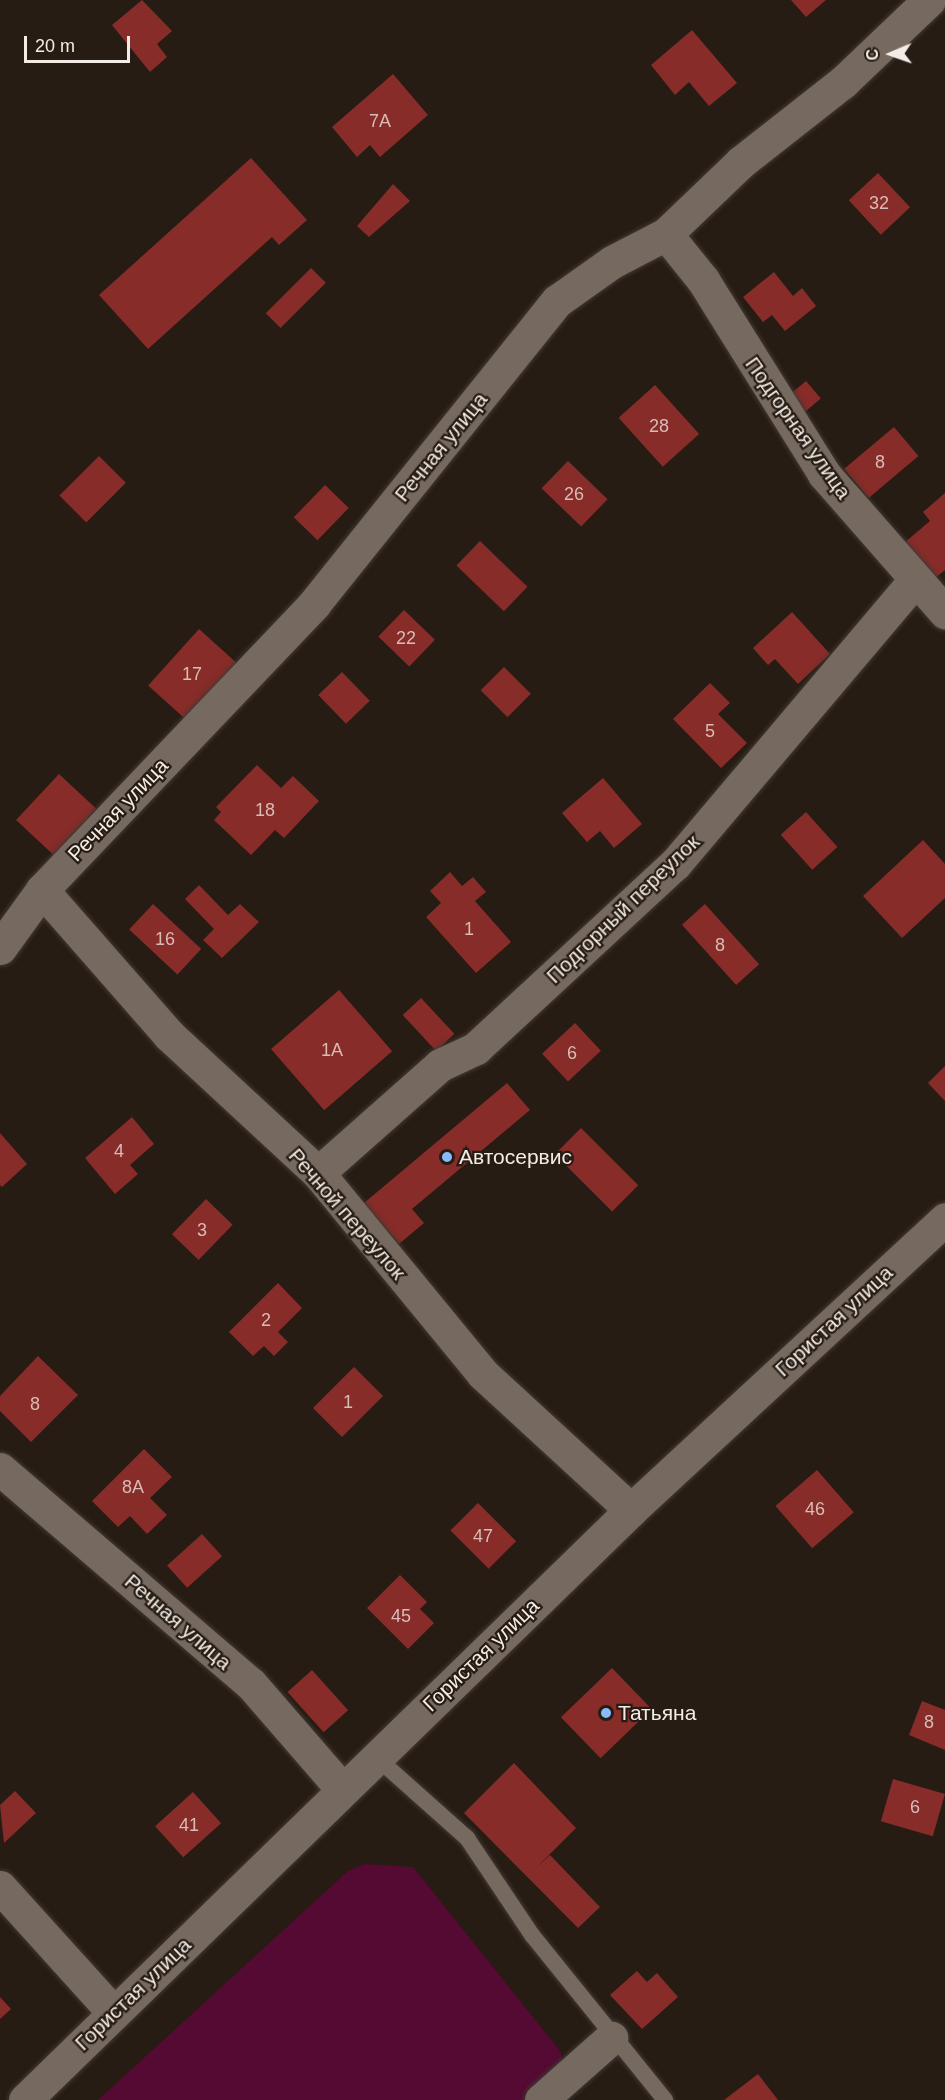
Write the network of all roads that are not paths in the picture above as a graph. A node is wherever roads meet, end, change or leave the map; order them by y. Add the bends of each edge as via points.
1 (929, 0) edge
2 (666, 234) junction
3 (915, 580) junction
4 (945, 612) edge
5 (42, 890) junction
6 (0, 948) edge
7 (318, 1173) junction
8 (945, 1219) edge
9 (0, 1469) edge
10 (631, 1510) junction
11 (376, 1757) junction
12 (342, 1789) junction
13 (0, 1887) edge
14 (114, 2013) junction
15 (611, 2038) junction
16 (25, 2100) edge
17 (541, 2100) edge
18 (665, 2100) edge

1 - 2 street, Речная улица
2 - 3 street, Подгорная улица via 703,280 824,474
2 - 5 street, Речная улица via 612,262 557,301 314,604
3 - 4 street, Подгорная улица
3 - 7 street, Подгорный переулок via 675,864 476,1048 440,1065
5 - 6 street, Речная улица
5 - 7 street, Речной переулок via 169,1035
7 - 10 street, Речной переулок via 483,1374
8 - 10 street, Гористая улица
9 - 12 street, Речная улица via 250,1684
10 - 11 street, Гористая улица
11 - 12 street, Гористая улица
11 - 15 lane via 468,1838
12 - 14 street, Гористая улица
13 - 14 street
14 - 16 street, Гористая улица
15 - 17 street
15 - 18 lane

